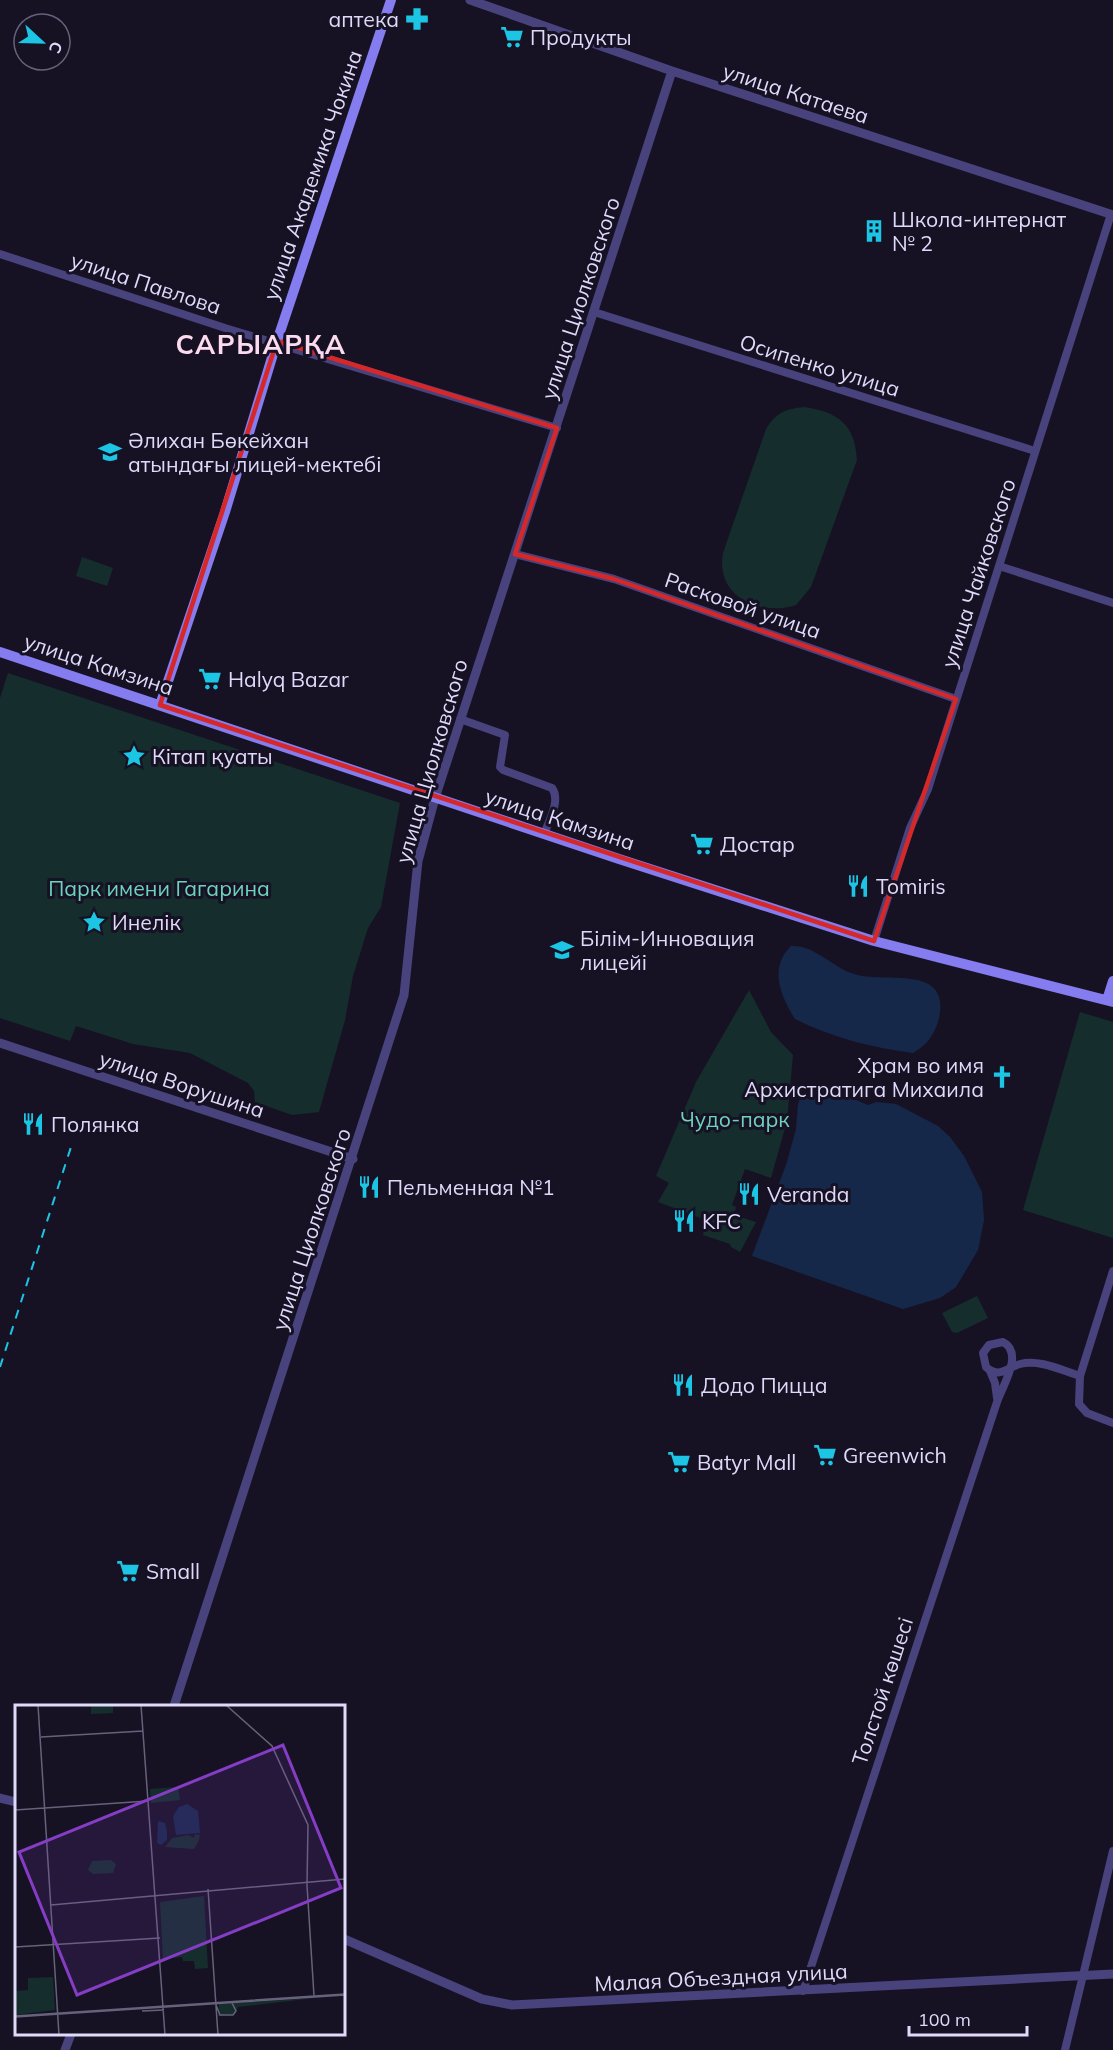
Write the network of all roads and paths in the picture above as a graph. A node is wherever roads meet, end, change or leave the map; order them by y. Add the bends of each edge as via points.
1 (391, 0) edge
2 (470, 0) edge
3 (672, 71) junction
4 (1112, 214) edge
5 (0, 254) edge
6 (594, 312) junction
7 (277, 341) junction
8 (557, 428) junction
9 (1035, 451) junction
10 (515, 554) junction
11 (999, 566) junction
12 (1113, 603) edge
13 (0, 652) edge
14 (956, 699) junction
15 (160, 705) junction
16 (460, 719) junction
17 (435, 798) junction
18 (544, 834) junction
19 (874, 940) junction
20 (1113, 981) edge
21 (1110, 1001) edge
22 (0, 1043) edge
23 (353, 1159) junction
24 (1113, 1271) edge
25 (1011, 1348) junction
26 (1032, 1363) junction
27 (1010, 1368) junction
28 (990, 1371) junction
29 (1080, 1376) junction
30 (997, 1402) junction
31 (1113, 1423) edge
32 (175, 1705) edge
33 (0, 1798) edge
34 (15, 1803) edge
35 (1113, 1851) edge
36 (345, 1939) edge
37 (1113, 1974) edge
38 (1082, 1976) junction
39 (802, 1991) junction
40 (70, 2035) edge
41 (65, 2050) edge
42 (1065, 2050) edge

1 - 7 main road, улица Академика Чокина
2 - 3 street, улица Катаева
3 - 4 street, улица Катаева
3 - 6 street, улица Циолковского
4 - 9 street, улица Чайковского
5 - 7 street, улица Павлова via 225,328
6 - 8 street, улица Циолковского
6 - 9 street, Осипенко улица
7 - 8 street, улица Павлова
7 - 15 main road, улица Академика Чокина
8 - 10 street, улица Циолковского
9 - 11 street, улица Чайковского
10 - 14 street, Расковой улица via 610,578
10 - 16 street, улица Циолковского
11 - 12 street
11 - 14 street, улица Чайковского
13 - 15 main road, улица Камзина
14 - 19 street, улица Чайковского
15 - 17 main road, улица Камзина
16 - 17 street, улица Циолковского
16 - 18 street via 505,735 500,767 503,770 552,788 556,800
17 - 18 main road, улица Камзина
17 - 23 street, улица Циолковского via 418,861 404,995
18 - 19 main road, улица Камзина
19 - 21 main road, улица Камзина
20 - 21 main road
22 - 23 street, улица Ворушина
23 - 32 street, улица Циолковского
24 - 29 street
25 - 26 street
25 - 27 street via 1014,1359
25 - 28 street via 998,1341 985,1348 983,1363
26 - 27 street
26 - 29 street
27 - 28 street via 1000,1373
27 - 30 street, Толстой көшесі
28 - 30 street
29 - 31 street via 1079,1404 1088,1413
30 - 39 street, Толстой көшесі
33 - 34 street
35 - 38 street
36 - 39 street, Малая Объездная улица via 482,1999 512,2005
37 - 38 street, Малая Объездная улица
38 - 39 street, Малая Объездная улица
38 - 42 street
40 - 41 street

